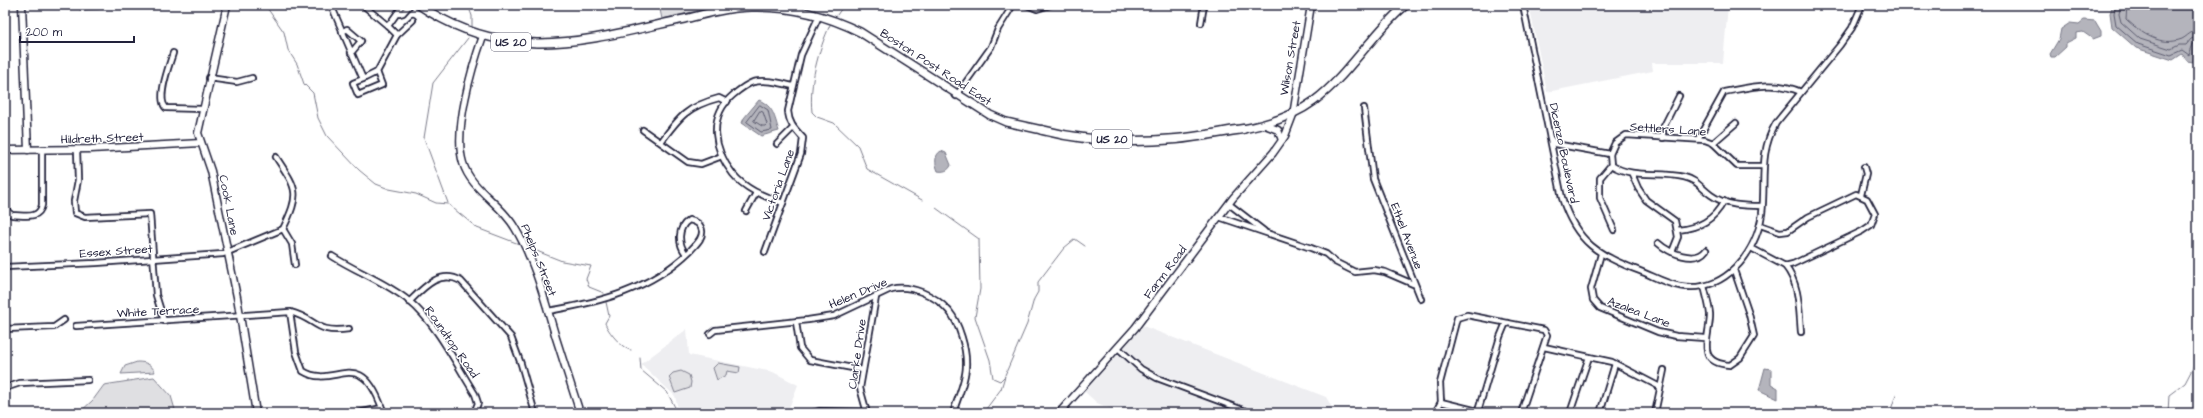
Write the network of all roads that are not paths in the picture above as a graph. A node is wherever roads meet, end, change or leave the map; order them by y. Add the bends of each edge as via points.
1 (22, 5) edge
2 (227, 5) edge
3 (331, 5) edge
4 (363, 5) edge
5 (403, 5) edge
6 (410, 5) edge
7 (419, 5) edge
8 (1014, 5) edge
9 (1027, 5) edge
10 (1050, 5) edge
11 (1204, 5) edge
12 (1311, 5) edge
13 (1406, 5) edge
14 (1523, 5) edge
15 (1862, 5) edge
16 (399, 14) junction
17 (819, 16) junction
18 (413, 20) dead end
19 (1201, 23) dead end
20 (388, 26) junction
21 (342, 32) junction
22 (397, 35) junction
23 (483, 36) junction
24 (173, 53) dead end
25 (351, 53) junction
26 (378, 72) junction
27 (209, 78) junction
28 (252, 78) dead end
29 (363, 79) junction
30 (793, 86) junction
31 (1801, 92) junction
32 (956, 96) junction
33 (1679, 96) dead end
34 (727, 102) junction
35 (1364, 108) dead end
36 (202, 109) junction
37 (1293, 115) junction
38 (1736, 123) dead end
39 (1265, 125) junction
40 (793, 128) junction
41 (1243, 129) joint
42 (643, 130) dead end
43 (1042, 130) joint
44 (1550, 138) junction
45 (1663, 138) junction
46 (1698, 139) junction
47 (1282, 140) junction
48 (661, 142) junction
49 (201, 143) junction
50 (1713, 143) junction
51 (777, 144) dead end
52 (6, 150) edge
53 (28, 150) junction
54 (42, 150) junction
55 (77, 150) junction
56 (1610, 154) junction
57 (276, 156) dead end
58 (722, 156) junction
59 (1611, 165) junction
60 (1763, 166) junction
61 (1864, 167) dead end
62 (1632, 174) junction
63 (756, 193) junction
64 (1861, 195) junction
65 (1724, 201) junction
66 (783, 203) junction
67 (1229, 204) junction
68 (1762, 206) junction
69 (746, 211) dead end
70 (1219, 217) junction
71 (1760, 225) junction
72 (283, 229) junction
73 (1614, 230) dead end
74 (1678, 230) junction
75 (1267, 233) junction
76 (1658, 243) dead end
77 (1750, 248) junction
78 (227, 250) junction
79 (1706, 250) dead end
80 (765, 252) dead end
81 (1672, 252) junction
82 (686, 254) junction
83 (1601, 254) junction
84 (332, 256) dead end
85 (152, 258) junction
86 (295, 265) dead end
87 (1785, 266) junction
88 (5, 267) edge
89 (1734, 270) junction
90 (1413, 284) junction
91 (1704, 286) junction
92 (876, 296) junction
93 (1420, 299) dead end
94 (410, 302) junction
95 (548, 311) junction
96 (290, 312) junction
97 (240, 314) junction
98 (64, 320) dead end
99 (164, 321) junction
100 (796, 322) junction
101 (1508, 323) junction
102 (76, 326) dead end
103 (5, 329) edge
104 (348, 329) dead end
105 (1801, 332) dead end
106 (710, 334) dead end
107 (1706, 338) junction
108 (1544, 346) junction
109 (1118, 348) junction
110 (1589, 357) junction
111 (1615, 364) junction
112 (863, 370) junction
113 (1664, 370) dead end
114 (88, 380) dead end
115 (1660, 386) junction
116 (5, 388) edge
117 (1441, 402) junction
118 (1478, 411) junction
119 (256, 413) edge
120 (358, 413) edge
121 (474, 413) edge
122 (535, 413) edge
123 (580, 413) edge
124 (812, 413) edge
125 (867, 413) edge
126 (953, 413) edge
127 (1059, 413) edge
128 (1251, 413) edge
129 (1435, 413) edge
130 (1486, 413) edge
131 (1521, 413) edge
132 (1570, 413) edge
133 (1600, 413) edge
134 (1655, 413) edge

1 - 53 street
2 - 27 street, Cook Lane
3 - 21 street
4 - 20 street
5 - 16 street
6 - 16 street via 403,14
7 - 23 main road, Boston Post Road East / US 20 via 450,23
8 - 32 street via 998,29 991,47
9 - 10 street via 1037,9
11 - 19 street
12 - 37 street, Wilson Street
13 - 37 main road, Boston Post Road East / US 20 via 1384,26 1325,94
14 - 44 street, Dicenzo Boulevard
15 - 31 street, Dicenzo Boulevard via 1847,37
16 - 20 street
17 - 23 main road, Boston Post Road East / US 20 via 782,8 751,7 567,43 523,44
17 - 30 street, Victoria Lane via 801,55
17 - 32 main road, Boston Post Road East / US 20 via 844,24 875,41
18 - 22 street
20 - 22 street
21 - 25 street
21 - 25 street via 346,29 361,41
22 - 26 street
23 - 95 street, Phelps Street via 463,112 460,137 462,158 470,178 501,208 516,228
24 - 36 street via 161,102 166,108
25 - 29 street
26 - 29 street
26 - 29 street via 382,85 358,95 353,83
27 - 28 street via 237,82
27 - 36 street, Cook Lane
30 - 34 street via 774,82 754,82 744,86
30 - 40 street, Victoria Lane via 788,111
31 - 46 street via 1769,84 1724,92
31 - 60 street, Dicenzo Boulevard via 1770,134 1765,146
32 - 43 main road, Boston Post Road East / US 20 via 998,119
33 - 45 street via 1663,128
34 - 48 street via 719,98 693,106 680,117
34 - 58 street via 721,109 716,130 716,141
35 - 90 street, Ethel Avenue via 1373,179
36 - 49 street, Cook Lane via 198,133
37 - 39 main road, Boston Post Road East / US 20
37 - 47 street, Farm Road
38 - 50 street
39 - 41 main road, Boston Post Road East / US 20
39 - 47 street via 1278,130
40 - 51 street
40 - 66 street, Victoria Lane via 803,138 804,143
41 - 43 highway, Boston Post Road East / US 20 via 1180,138 1141,140 1090,138
42 - 48 street
44 - 56 street via 1555,144
44 - 83 street, Dicenzo Boulevard via 1568,216 1588,244
45 - 46 street, Settlers Lane
45 - 56 street, Settlers Lane via 1626,135 1615,143
46 - 50 street, Settlers Lane
47 - 67 street, Farm Road
48 - 58 street via 681,158 694,163 708,163
49 - 55 street, Hildreth Street
49 - 78 street, Cook Lane via 210,162
50 - 60 street, Settlers Lane via 1737,166
52 - 53 street, Hildreth Street
52 - 54 street via 7,210 12,215 31,216 41,211
53 - 54 street, Hildreth Street
54 - 55 street, Hildreth Street
55 - 85 street via 75,213 85,217 150,214
56 - 59 street
57 - 72 street via 294,185 294,207
58 - 63 street via 734,175
59 - 62 street
59 - 73 street via 1600,178 1600,198
60 - 68 street, Dicenzo Boulevard
61 - 64 street via 1866,174
62 - 65 street via 1664,173 1689,178
62 - 74 street via 1640,193 1653,206 1672,218
63 - 66 street
63 - 69 street
64 - 71 street via 1852,194 1808,216 1788,231 1780,232
64 - 87 street via 1870,203 1876,214 1870,226
65 - 68 street via 1740,206
65 - 74 street via 1718,212 1708,221
66 - 80 street, Victoria Lane
67 - 70 street, Farm Road
67 - 75 street
68 - 71 street, Dicenzo Boulevard
70 - 75 street
70 - 109 street, Farm Road via 1157,302
71 - 77 street, Dicenzo Boulevard
72 - 78 street, Essex Street
72 - 86 street via 292,244
74 - 81 street via 1678,241
75 - 90 street via 1326,254 1335,262 1355,272 1377,271 1397,276
76 - 81 street
77 - 87 street
77 - 89 street, Dicenzo Boulevard
78 - 85 street, Essex Street via 223,254
78 - 97 street, Cook Lane
79 - 81 street via 1703,255 1694,257
82 - 82 street via 701,238 702,230 699,224 689,220 684,223 681,231 681,248
82 - 95 street via 664,272 630,291
83 - 91 street, Dicenzo Boulevard via 1673,284
83 - 107 street, Azalea Lane via 1591,289 1593,300 1600,308 1658,332
84 - 94 street, Roundtop Road
85 - 88 street, Essex Street
85 - 99 street via 156,295
87 - 105 street via 1796,286
89 - 91 street, Dicenzo Boulevard via 1721,280
89 - 107 street via 1753,330 1752,340 1740,358 1730,365 1720,363 1710,356
90 - 93 street, Ethel Avenue
91 - 107 street via 1710,316
92 - 100 street, Helen Drive via 834,316
92 - 112 street, Clarke Drive
92 - 126 street, Helen Drive via 901,286 909,287 938,302 954,319 966,366
94 - 121 street, Roundtop Road via 427,320 475,394 478,403
94 - 122 street via 424,287 439,277 454,277 461,281 511,338
95 - 123 street, Phelps Street
96 - 97 street, White Terrace
96 - 104 street via 301,315 322,329
96 - 120 street via 296,352 303,371 316,376 353,372 367,380 382,408
97 - 99 street, White Terrace
97 - 119 street, Cook Lane
98 - 103 street via 54,327
99 - 102 street, White Terrace
100 - 106 street, Helen Drive via 715,330
100 - 112 street via 800,348 810,360
101 - 108 street via 1544,330 1547,335
101 - 117 street via 1481,317 1460,316 1440,378
101 - 118 street via 1500,337
108 - 110 street
108 - 131 street
109 - 127 street, Farm Road
109 - 128 street via 1157,378
110 - 111 street
110 - 132 street
111 - 115 street
111 - 133 street
112 - 125 street, Clarke Drive via 860,388
113 - 115 street
114 - 116 street via 20,383
115 - 134 street
117 - 118 street
117 - 129 street
118 - 130 street
124 - 125 street

